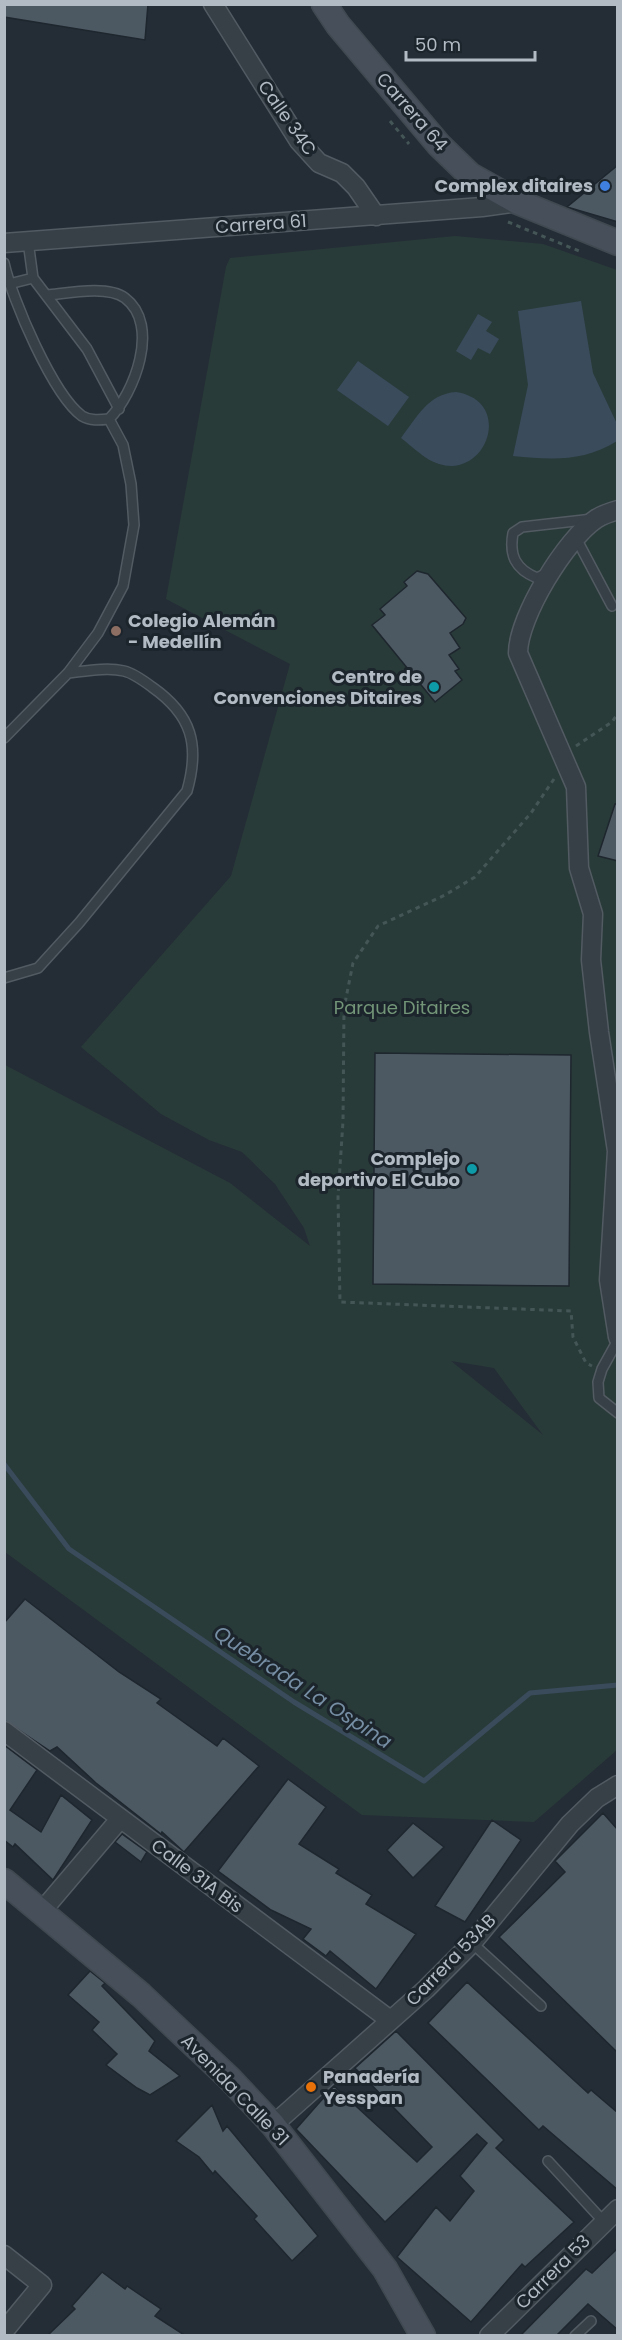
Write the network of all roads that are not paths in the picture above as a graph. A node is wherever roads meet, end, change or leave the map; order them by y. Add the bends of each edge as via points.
1 (213, 4) edge
2 (324, 4) edge
3 (518, 202) junction
4 (376, 216) junction
5 (28, 242) junction
6 (4, 243) edge
7 (618, 243) edge
8 (4, 263) edge
9 (33, 278) junction
10 (9, 284) junction
11 (48, 295) junction
12 (119, 409) junction
13 (109, 419) junction
14 (618, 510) edge
15 (596, 519) junction
16 (577, 540) junction
17 (550, 571) junction
18 (612, 606) dead end
19 (68, 673) junction
20 (4, 738) edge
21 (4, 978) edge
22 (618, 1339) edge
23 (618, 1413) edge
24 (4, 1731) edge
25 (613, 1793) edge
26 (120, 1819) junction
27 (8, 1892) edge
28 (42, 1911) junction
29 (472, 1943) junction
30 (541, 2006) dead end
31 (390, 2020) junction
32 (273, 2125) junction
33 (548, 2161) dead end
34 (618, 2208) edge
35 (604, 2222) junction
36 (4, 2255) edge
37 (591, 2321) dead end
38 (4, 2331) edge
39 (423, 2336) edge
40 (489, 2336) edge
41 (575, 2336) edge

1 - 4 street, Calle 34C via 299,141 319,164 342,173
2 - 3 street, Carrera 64 via 439,145 470,176
3 - 4 street, Carrera 61
3 - 7 street, Carrera 64
4 - 5 street, Carrera 61
5 - 6 street, Carrera 61
5 - 9 lane
8 - 10 lane
9 - 10 lane
9 - 11 lane
10 - 13 lane via 20,314 67,400 82,416
11 - 12 lane via 87,349
11 - 12 lane via 99,290 125,297 141,319 136,377
12 - 13 lane
13 - 19 lane via 123,445 134,525 123,586 98,633
14 - 15 street
15 - 16 street
15 - 17 lane via 522,527 513,533 510,550 526,574 537,578
16 - 17 street
16 - 18 lane
17 - 22 street via 518,639 518,653 576,787 579,868 593,914 591,960 598,1032 617,1151 609,1280
19 - 20 lane
19 - 21 lane via 125,671 161,693 178,709 193,738 194,766 187,791 79,924 38,968
22 - 23 lane via 598,1382 599,1398
24 - 26 street, Calle 31A Bis
25 - 29 street, Carrera 53AB via 570,1824
26 - 28 street
26 - 31 street, Calle 31A Bis
27 - 28 street, Avenida Calle 31
28 - 32 street, Avenida Calle 31 via 141,1995
29 - 30 lane
29 - 31 street, Carrera 53AB
31 - 32 street, Carrera 53AB
32 - 39 street, Avenida Calle 31 via 385,2269
33 - 35 lane
34 - 35 street, Carrera 53
35 - 40 street, Carrera 53
36 - 38 street via 42,2285
37 - 41 lane

